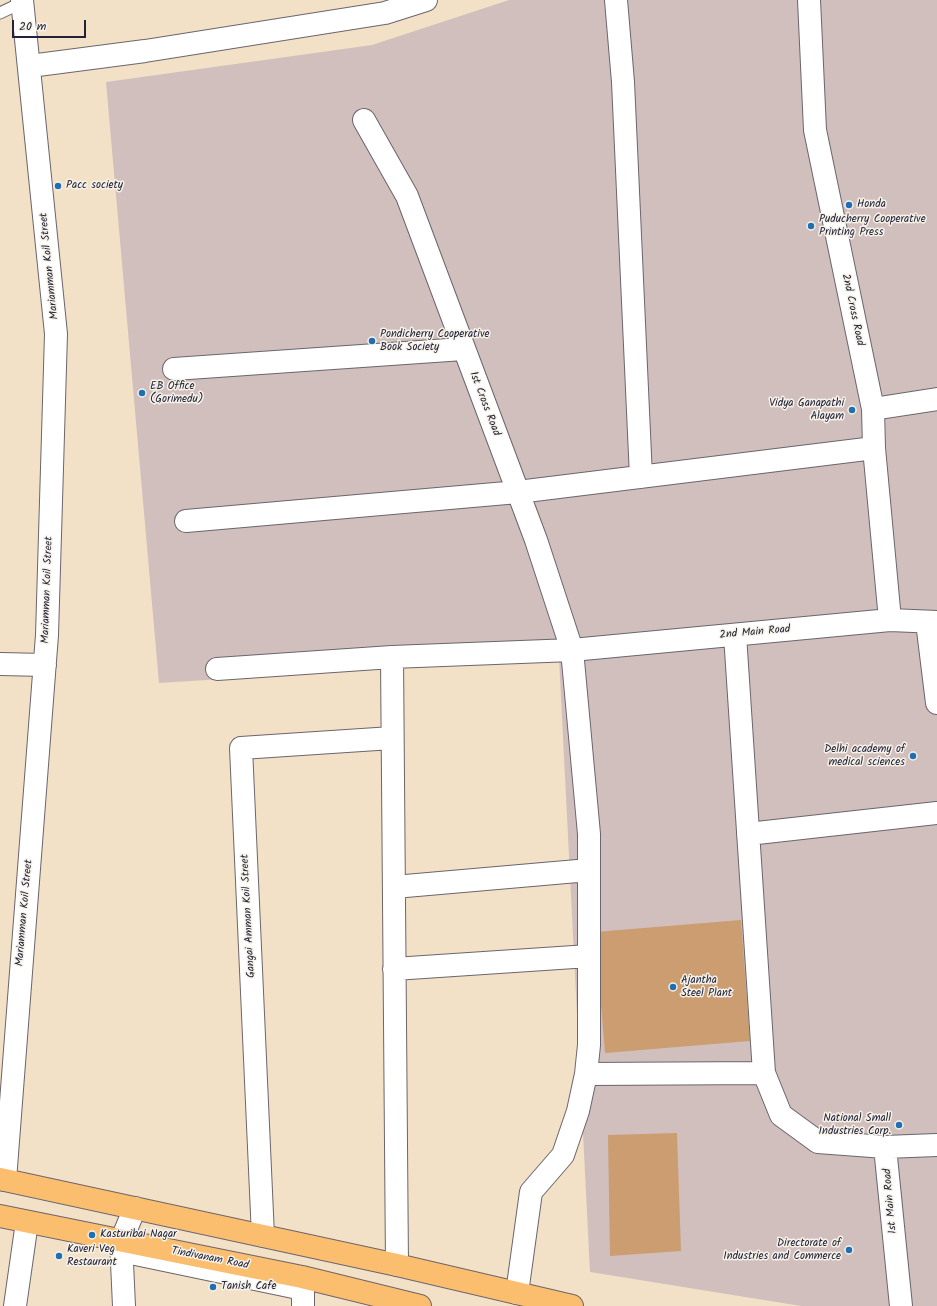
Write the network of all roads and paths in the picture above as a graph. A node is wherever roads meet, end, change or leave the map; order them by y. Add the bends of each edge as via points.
1 (364, 0) edge
2 (426, 0) edge
3 (616, 0) edge
4 (809, 0) edge
5 (22, 1) edge
6 (0, 13) edge
7 (384, 13) junction
8 (30, 66) junction
9 (364, 120) dead end
10 (463, 349) junction
11 (174, 369) dead end
12 (937, 398) edge
13 (873, 409) junction
14 (874, 448) junction
15 (641, 477) junction
16 (518, 492) junction
17 (186, 521) dead end
18 (890, 620) junction
19 (932, 622) edge
20 (735, 635) junction
21 (572, 650) junction
22 (392, 657) junction
23 (0, 664) edge
24 (45, 665) junction
25 (217, 669) dead end
26 (937, 703) edge
27 (392, 738) junction
28 (937, 813) edge
29 (748, 834) junction
30 (589, 870) junction
31 (394, 887) junction
32 (589, 956) junction
33 (394, 968) junction
34 (764, 1073) junction
35 (586, 1074) junction
36 (937, 1145) edge
37 (886, 1147) junction
38 (3, 1179) edge
39 (135, 1208) junction
40 (0, 1216) edge
41 (27, 1222) junction
42 (263, 1236) junction
43 (122, 1246) junction
44 (397, 1265) junction
45 (517, 1293) junction
46 (15, 1306) edge
47 (124, 1306) edge
48 (303, 1306) edge
49 (420, 1306) edge
50 (572, 1306) edge
51 (902, 1306) edge

1 - 7 street
2 - 7 street
3 - 15 street via 623,82
4 - 13 street, 2nd Cross Road via 815,130
5 - 6 lane
5 - 8 street, Mariamman Koil Street
7 - 8 street via 145,51
8 - 24 street, Mariamman Koil Street via 56,334
9 - 10 street, 1st Cross Road via 407,196
10 - 11 street
10 - 16 street, 1st Cross Road
12 - 13 street
13 - 14 street, 2nd Cross Road
14 - 15 street
14 - 18 street, 2nd Cross Road
15 - 16 street
16 - 17 street
16 - 21 street, 1st Cross Road
18 - 19 street, 2nd Main Road
18 - 20 street, 2nd Main Road
19 - 26 street
20 - 21 street, 2nd Main Road
20 - 29 street
21 - 22 street, 2nd Main Road
21 - 30 street, 1st Cross Road via 589,834
22 - 25 street, 2nd Main Road
22 - 27 street
23 - 24 street
24 - 38 street, Mariamman Koil Street
27 - 31 street
27 - 42 street, Gangai Amman Koil Street via 241,748
28 - 29 street
29 - 34 street
30 - 31 street
30 - 32 street, 1st Cross Road
31 - 33 street
32 - 33 street
32 - 35 street, 1st Cross Road via 589,1045
33 - 44 street
34 - 35 street
34 - 37 street via 781,1114 818,1142
35 - 45 street, 1st Cross Road via 578,1111 563,1155 531,1192
36 - 37 street
37 - 51 street, 1st Main Road
38 - 39 highway
39 - 42 highway
39 - 43 street
40 - 41 highway, Tindivanam Road
41 - 43 highway, Tindivanam Road
41 - 46 street
42 - 44 highway
43 - 47 street
43 - 48 street via 302,1290
43 - 49 highway, Tindivanam Road via 302,1277
44 - 45 highway
45 - 50 highway

